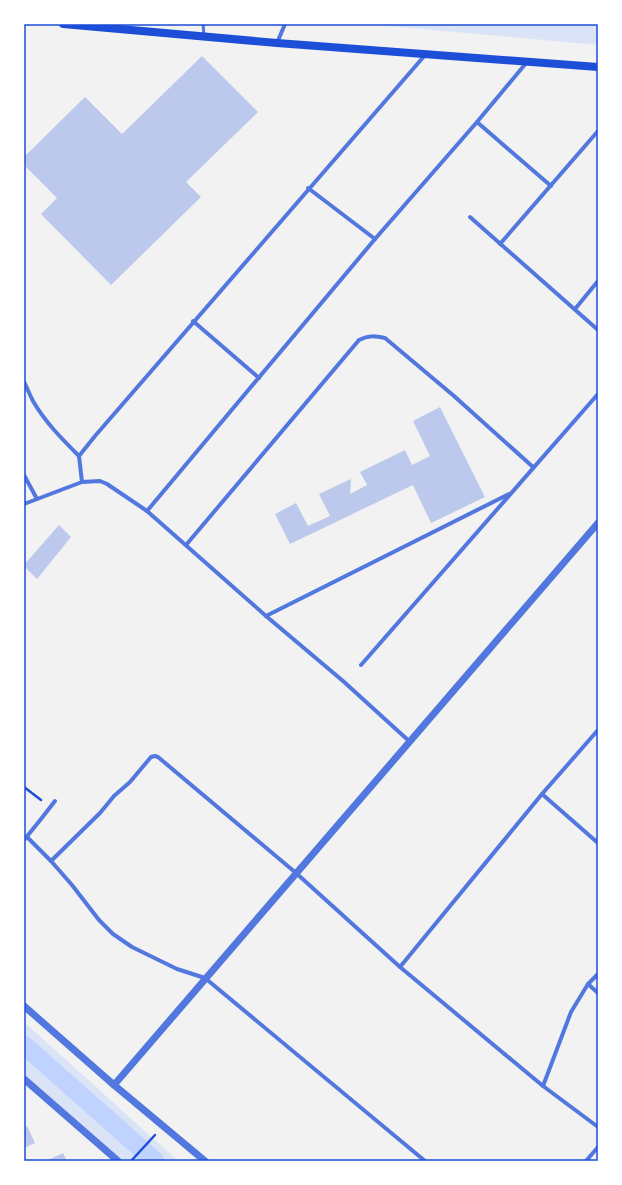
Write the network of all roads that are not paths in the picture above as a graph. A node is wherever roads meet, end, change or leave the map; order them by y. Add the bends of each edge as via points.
1 (63, 24) edge
2 (203, 24) edge
3 (285, 24) edge
4 (204, 37) junction
5 (277, 43) junction
6 (426, 54) junction
7 (528, 61) junction
8 (598, 66) edge
9 (477, 122) junction
10 (598, 131) edge
11 (551, 186) junction
12 (308, 188) junction
13 (470, 217) dead end
14 (374, 239) junction
15 (500, 244) junction
16 (598, 281) edge
17 (575, 310) junction
18 (193, 321) junction
19 (598, 330) edge
20 (259, 378) junction
21 (24, 382) edge
22 (598, 394) edge
23 (79, 456) junction
24 (533, 467) junction
25 (24, 475) edge
26 (82, 482) junction
27 (511, 493) junction
28 (37, 499) junction
29 (24, 504) edge
30 (147, 511) junction
31 (598, 523) edge
32 (186, 545) junction
33 (266, 616) junction
34 (361, 664) dead end
35 (598, 730) edge
36 (409, 741) junction
37 (542, 794) junction
38 (55, 801) dead end
39 (25, 838) edge
40 (598, 843) edge
41 (51, 862) junction
42 (296, 873) junction
43 (400, 967) junction
44 (598, 974) edge
45 (206, 978) junction
46 (588, 984) junction
47 (598, 992) edge
48 (24, 1006) edge
49 (24, 1079) edge
50 (114, 1084) junction
51 (543, 1086) junction
52 (598, 1127) edge
53 (598, 1148) edge
54 (118, 1161) edge
55 (205, 1161) edge
56 (424, 1161) edge
57 (586, 1161) edge

1 - 4 main road
2 - 4 lane
3 - 5 street
4 - 5 main road
5 - 6 main road
6 - 7 main road
6 - 12 street
7 - 8 main road
7 - 9 street
9 - 11 street
9 - 14 street
10 - 11 street
11 - 15 street
12 - 14 street
12 - 18 street
13 - 15 street
14 - 20 street
15 - 17 street
16 - 17 street
17 - 19 street
18 - 20 street
18 - 23 street
20 - 30 street
21 - 23 street via 46,420
22 - 24 street
23 - 26 street
24 - 27 street
24 - 32 street via 385,338 366,337 359,340
25 - 28 street
26 - 28 street
26 - 30 street via 100,481 107,484
27 - 33 street
27 - 34 street
28 - 29 street
30 - 32 street
31 - 36 street
32 - 33 street
33 - 36 street
35 - 37 street
36 - 42 street
37 - 40 street
37 - 43 street
38 - 39 street
39 - 41 street
41 - 42 street via 155,756
41 - 45 street via 113,934 132,947 177,969
42 - 43 street
42 - 45 street
43 - 51 street
44 - 46 street
45 - 50 street
45 - 56 street
46 - 47 street
46 - 51 street via 571,1012
48 - 50 street
49 - 54 street
50 - 55 street
51 - 52 street
53 - 57 street

